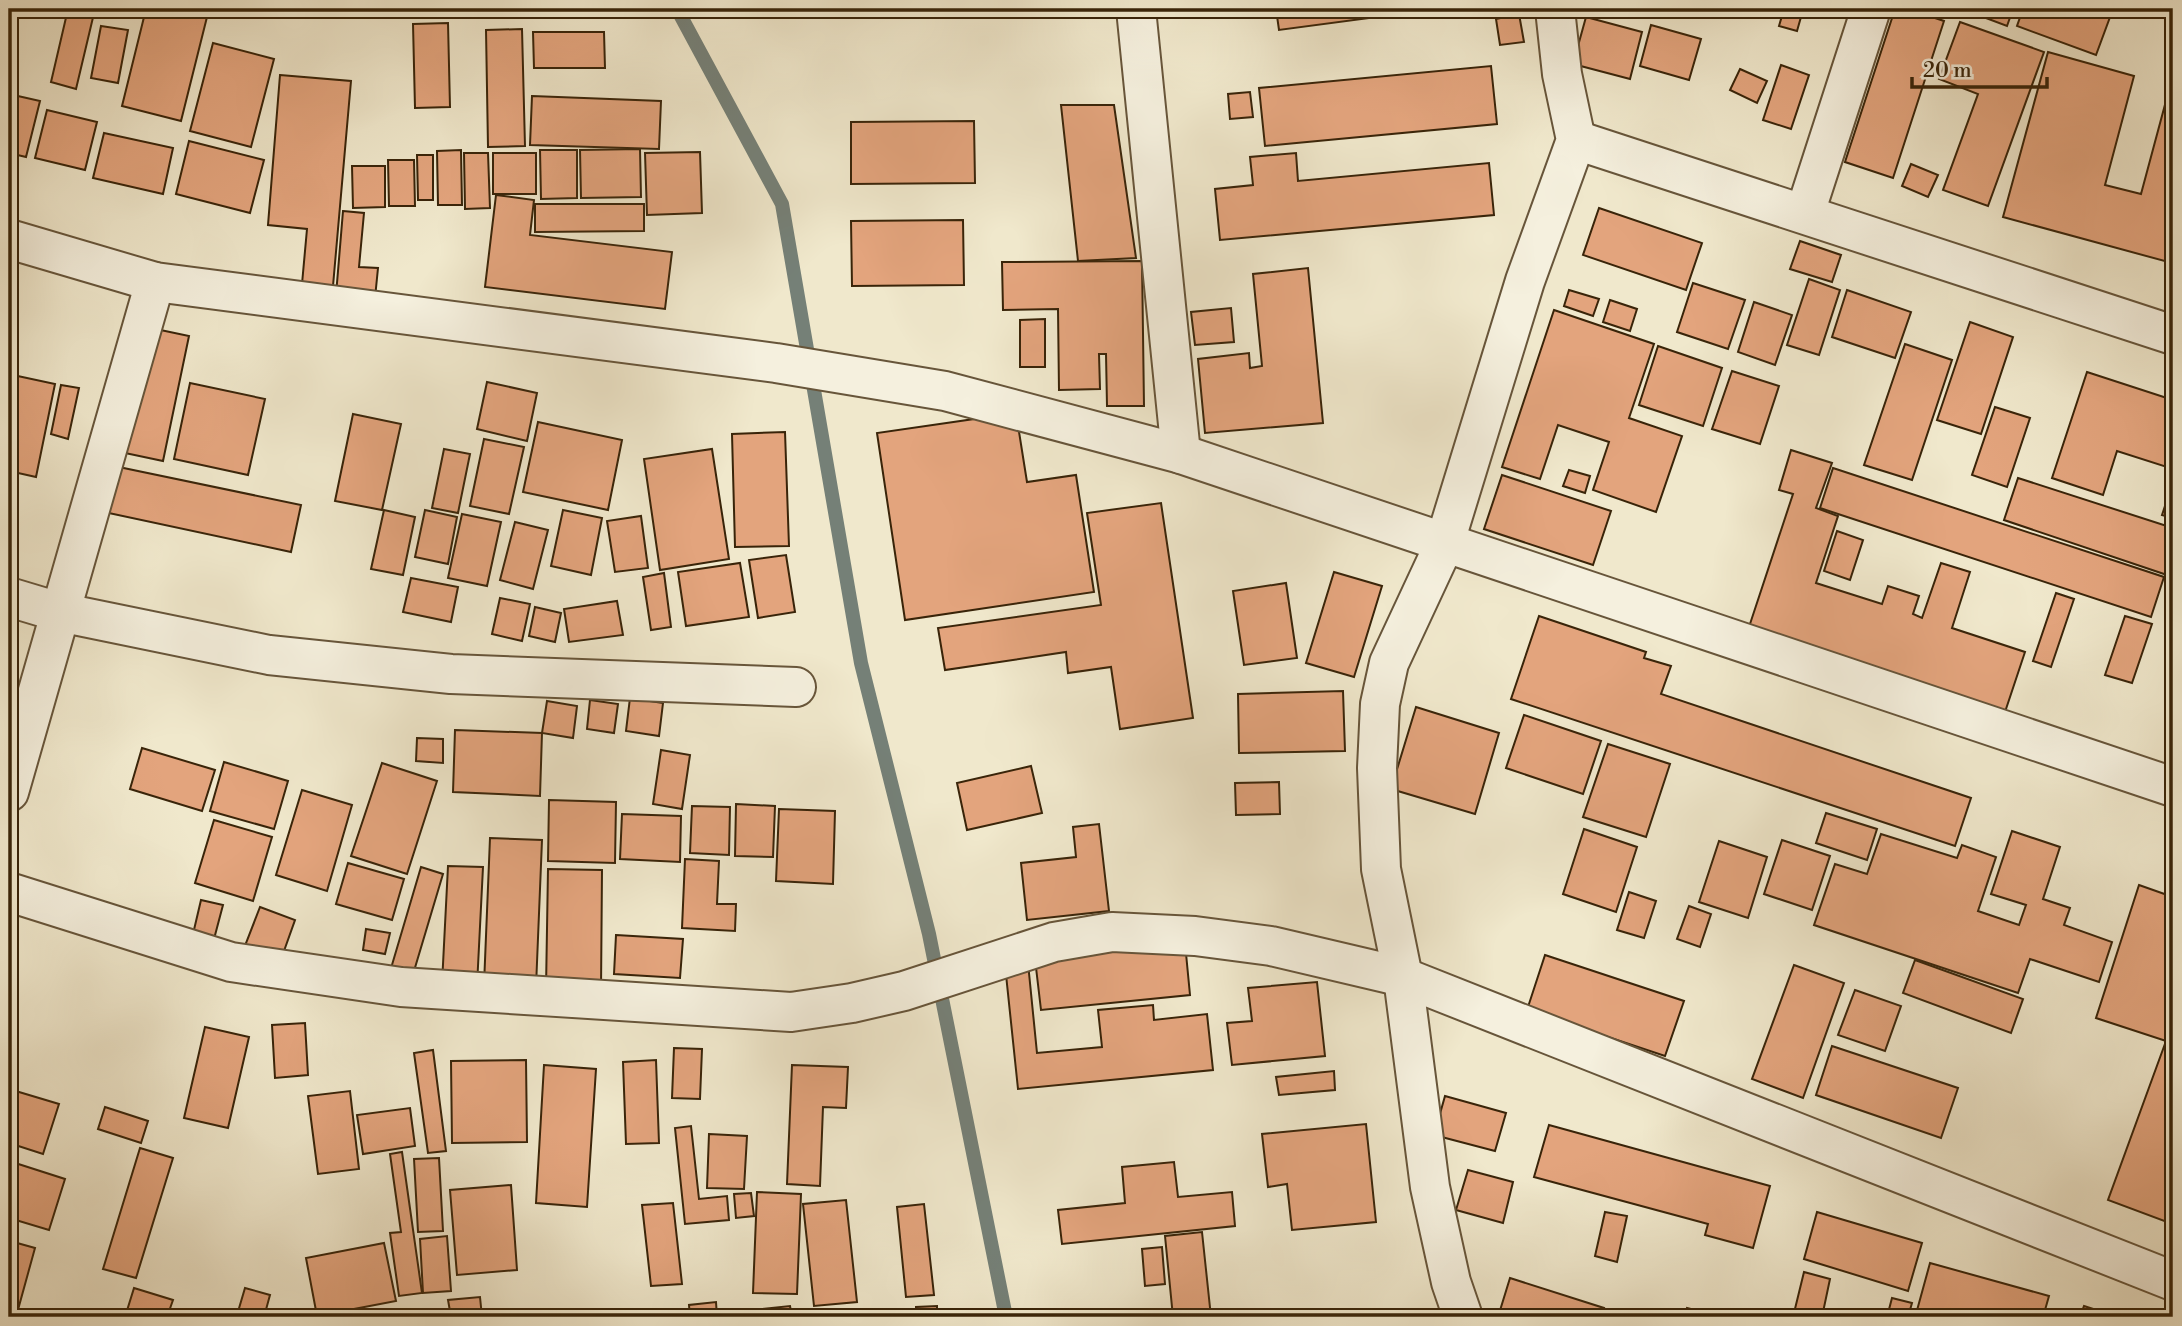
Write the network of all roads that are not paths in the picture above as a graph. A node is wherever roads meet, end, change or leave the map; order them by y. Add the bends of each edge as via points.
1 (1136, 9) edge
2 (1555, 9) edge
3 (1871, 9) edge
4 (1576, 140) junction
5 (1805, 213) junction
6 (9, 239) edge
7 (155, 282) junction
8 (2173, 335) edge
9 (1181, 454) junction
10 (1444, 545) junction
11 (9, 597) edge
12 (59, 612) junction
13 (796, 687) dead end
14 (2173, 787) edge
15 (9, 792) edge
16 (9, 892) edge
17 (1403, 977) junction
18 (2173, 1281) edge
19 (1463, 1317) edge

1 - 9 street
2 - 4 street
3 - 5 street
4 - 5 street
4 - 10 street via 1525,281
5 - 8 street
6 - 7 street
7 - 9 street via 789,365 945,391
7 - 12 street
9 - 10 street
10 - 14 street
10 - 17 street via 1389,663 1380,704 1381,869
11 - 12 street
12 - 13 street via 269,655 451,674
12 - 15 street
16 - 17 street via 231,962 401,987 790,1012 878,997 1054,942 1112,932 1271,946
17 - 18 street
17 - 19 street via 1430,1187

